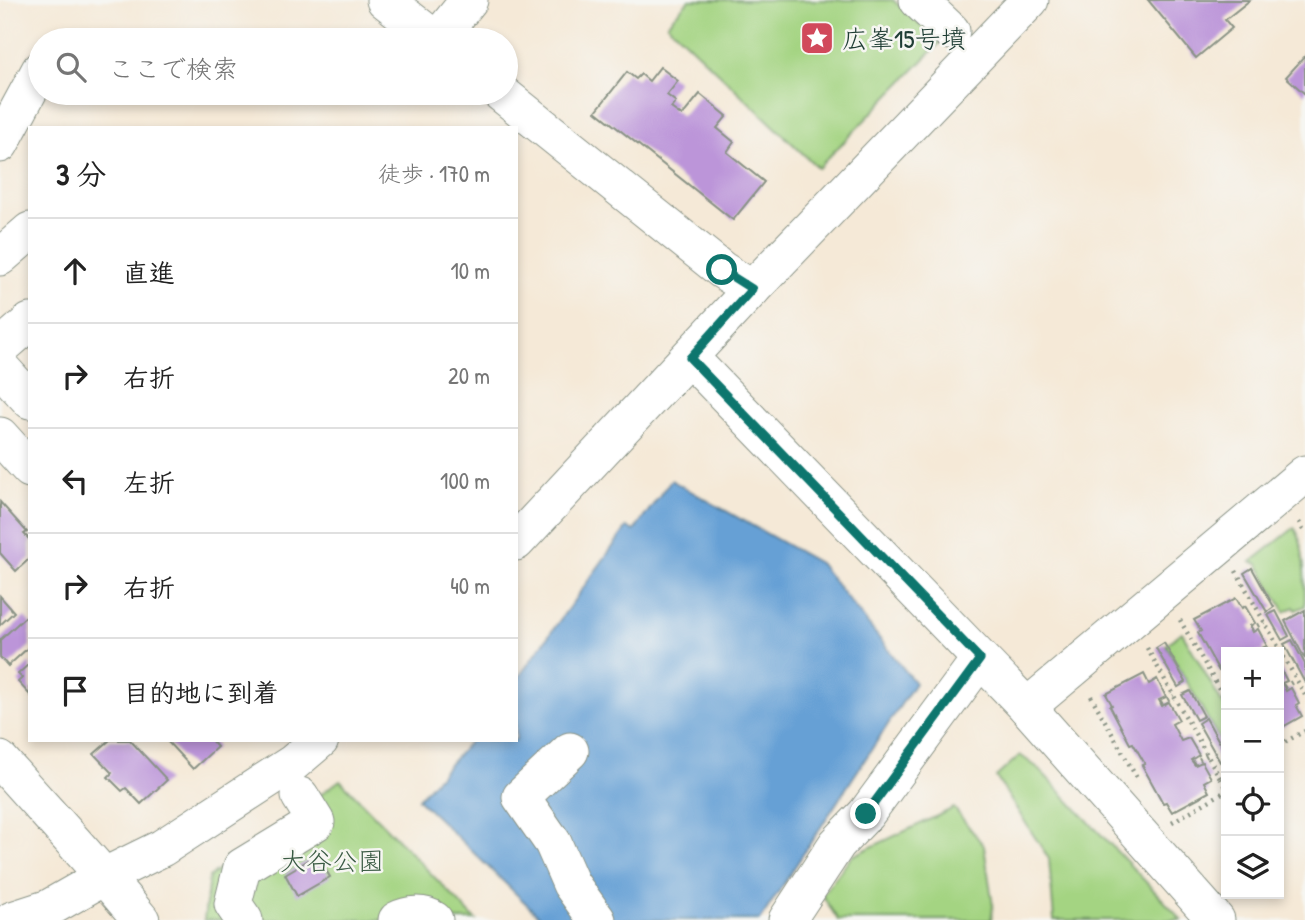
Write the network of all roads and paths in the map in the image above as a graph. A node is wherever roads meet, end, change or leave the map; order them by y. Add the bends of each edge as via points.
1 (385, 0) edge
2 (469, 0) edge
3 (918, 0) edge
4 (1030, 0) edge
5 (421, 28) edge
6 (446, 28) edge
7 (951, 30) dead end
8 (28, 92) edge
9 (516, 105) edge
10 (0, 144) edge
11 (28, 233) edge
12 (0, 257) edge
13 (752, 289) junction
14 (28, 324) edge
15 (0, 348) edge
16 (690, 358) junction
17 (0, 367) edge
18 (28, 398) edge
19 (1305, 474) edge
20 (1305, 512) edge
21 (1297, 519) junction
22 (1289, 526) dead end
23 (1305, 534) edge
24 (518, 540) edge
25 (1245, 563) dead end
26 (1236, 571) junction
27 (1226, 579) dead end
28 (1188, 611) dead end
29 (1179, 619) junction
30 (1264, 622) junction
31 (1171, 626) dead end
32 (1251, 629) dead end
33 (1154, 639) dead end
34 (1146, 646) junction
35 (1137, 654) dead end
36 (980, 659) junction
37 (1296, 680) junction
38 (1284, 687) dead end
39 (1221, 692) edge
40 (1089, 694) dead end
41 (1305, 695) edge
42 (1174, 696) junction
43 (1161, 703) dead end
44 (1027, 707) junction
45 (1305, 731) edge
46 (1284, 742) edge
47 (570, 751) dead end
48 (1208, 755) junction
49 (0, 760) edge
50 (296, 760) edge
51 (1193, 762) dead end
52 (1220, 778) edge
53 (1144, 790) dead end
54 (1221, 793) edge
55 (1158, 855) junction
56 (105, 876) junction
57 (12, 920) edge
58 (141, 920) edge
59 (244, 920) edge
60 (397, 920) edge
61 (434, 920) edge
62 (597, 920) edge
63 (787, 920) edge
64 (1216, 920) edge

1 - 5 street
2 - 6 street
3 - 7 street
4 - 13 street
8 - 10 street
9 - 13 street
11 - 12 street
13 - 16 street
14 - 15 street
16 - 24 street
16 - 36 street
17 - 18 street
19 - 44 street
20 - 21 path
21 - 22 path
21 - 23 path
25 - 26 path
26 - 27 path
26 - 30 path
28 - 29 path
29 - 31 path
29 - 39 path
30 - 32 path
30 - 37 path
33 - 34 path
34 - 35 path
34 - 42 path
36 - 44 street
36 - 63 street via 866,814 837,844
37 - 38 path
37 - 41 path
40 - 53 path
42 - 43 path
42 - 48 path
44 - 55 street
45 - 46 path
47 - 62 street via 521,797
48 - 51 path
48 - 52 path
49 - 56 street
50 - 56 street via 162,848
50 - 59 street via 316,822 242,867 233,904
54 - 55 path via 1164,826 1172,845
55 - 64 street
56 - 57 street via 49,908
56 - 58 street
60 - 61 street via 406,915

